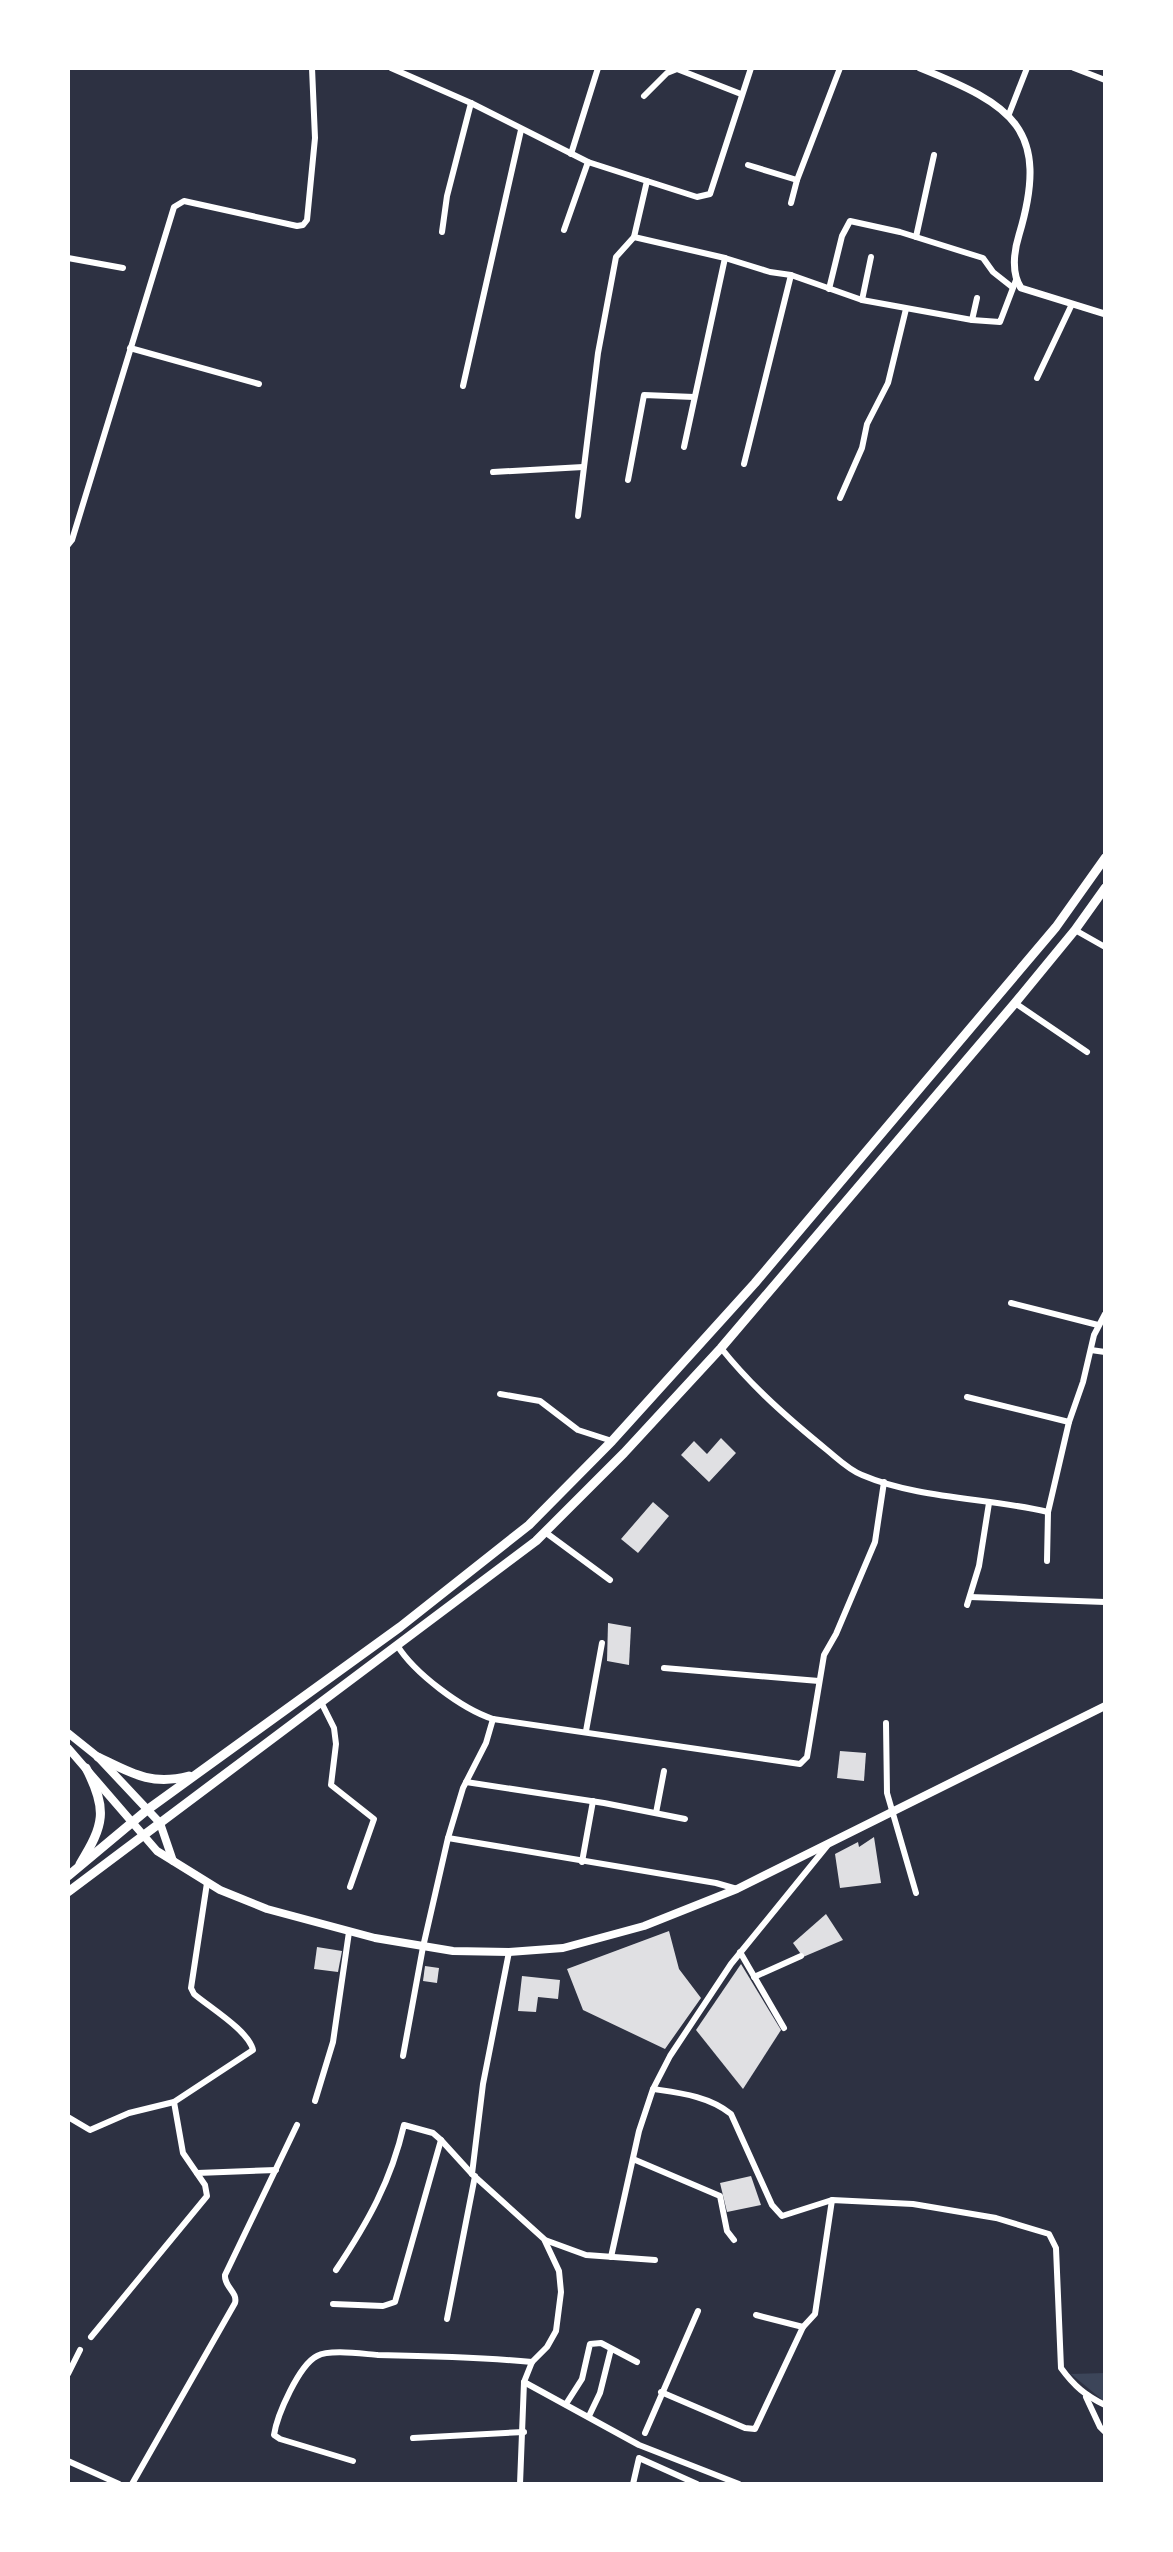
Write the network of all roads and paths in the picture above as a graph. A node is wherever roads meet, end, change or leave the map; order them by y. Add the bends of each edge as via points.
1 (312, 68) edge
2 (391, 68) edge
3 (598, 68) edge
4 (751, 68) edge
5 (840, 68) edge
6 (920, 68) edge
7 (1027, 68) edge
8 (1074, 68) edge
9 (1105, 80) edge
10 (741, 94) junction
11 (644, 96) dead end
12 (471, 103) junction
13 (1009, 114) junction
14 (521, 130) junction
15 (571, 154) junction
16 (934, 155) dead end
17 (588, 162) junction
18 (748, 165) dead end
19 (797, 180) junction
20 (647, 181) junction
21 (791, 203) dead end
22 (564, 230) dead end
23 (442, 232) dead end
24 (634, 237) junction
25 (916, 237) junction
26 (871, 257) dead end
27 (68, 258) edge
28 (725, 258) junction
29 (123, 268) dead end
30 (791, 275) junction
31 (1014, 284) junction
32 (829, 289) junction
33 (977, 298) dead end
34 (862, 300) junction
35 (1072, 304) junction
36 (906, 309) junction
37 (1105, 314) edge
38 (972, 320) junction
39 (130, 348) junction
40 (1037, 378) dead end
41 (259, 384) dead end
42 (463, 386) dead end
43 (694, 397) junction
44 (684, 447) dead end
45 (744, 464) dead end
46 (583, 467) junction
47 (493, 472) dead end
48 (628, 480) dead end
49 (840, 498) dead end
50 (578, 516) dead end
51 (68, 545) edge
52 (1105, 858) edge
53 (1105, 888) edge
54 (1075, 930) junction
55 (1105, 947) edge
56 (1015, 1003) junction
57 (1087, 1052) dead end
58 (1011, 1303) dead end
59 (1105, 1314) edge
60 (1098, 1325) junction
61 (721, 1348) junction
62 (1091, 1350) junction
63 (1105, 1352) edge
64 (500, 1394) dead end
65 (967, 1397) dead end
66 (1069, 1422) junction
67 (612, 1441) junction
68 (884, 1482) junction
69 (989, 1503) junction
70 (1048, 1512) junction
71 (545, 1532) junction
72 (1047, 1561) dead end
73 (610, 1580) dead end
74 (1105, 1602) edge
75 (602, 1643) dead end
76 (397, 1645) junction
77 (664, 1668) dead end
78 (819, 1681) junction
79 (321, 1702) junction
80 (1105, 1706) edge
81 (493, 1719) junction
82 (886, 1723) dead end
83 (586, 1731) junction
84 (68, 1733) edge
85 (68, 1748) edge
86 (98, 1757) junction
87 (86, 1768) junction
88 (664, 1771) dead end
89 (196, 1774) junction
90 (466, 1782) junction
91 (593, 1801) junction
92 (147, 1810) junction
93 (894, 1811) junction
94 (656, 1813) junction
95 (685, 1819) dead end
96 (132, 1823) junction
97 (160, 1823) junction
98 (143, 1836) junction
99 (448, 1838) junction
100 (829, 1843) junction
101 (173, 1861) junction
102 (582, 1862) junction
103 (72, 1873) edge
104 (207, 1883) junction
105 (350, 1887) dead end
106 (737, 1889) junction
107 (68, 1892) edge
108 (916, 1893) dead end
109 (349, 1932) junction
110 (423, 1947) junction
111 (509, 1952) junction
112 (740, 1952) junction
113 (801, 1956) dead end
114 (754, 1977) junction
115 (784, 2028) dead end
116 (403, 2056) dead end
117 (653, 2089) junction
118 (315, 2101) dead end
119 (174, 2102) junction
120 (68, 2117) edge
121 (297, 2125) dead end
122 (441, 2140) junction
123 (633, 2159) junction
124 (276, 2170) junction
125 (197, 2173) junction
126 (473, 2175) junction
127 (832, 2200) junction
128 (544, 2239) junction
129 (734, 2240) dead end
130 (611, 2257) junction
131 (655, 2260) dead end
132 (336, 2270) dead end
133 (333, 2304) dead end
134 (698, 2311) dead end
135 (756, 2315) dead end
136 (447, 2319) dead end
137 (803, 2327) junction
138 (91, 2337) dead end
139 (611, 2349) junction
140 (80, 2350) dead end
141 (532, 2362) junction
142 (637, 2362) dead end
143 (68, 2374) edge
144 (524, 2382) junction
145 (661, 2392) junction
146 (1086, 2396) junction
147 (566, 2404) junction
148 (1105, 2405) edge
149 (589, 2416) junction
150 (524, 2432) junction
151 (1105, 2432) edge
152 (645, 2433) dead end
153 (413, 2438) dead end
154 (68, 2461) edge
155 (353, 2461) dead end
156 (119, 2484) edge
157 (132, 2484) edge
158 (520, 2484) edge
159 (633, 2484) edge
160 (697, 2484) edge
161 (739, 2484) edge

1 - 39 street via 315,138 307,220 297,226 178,203
2 - 12 street
3 - 15 street
4 - 10 street
5 - 19 street
6 - 13 street
7 - 13 street
8 - 9 street
10 - 11 street via 677,69
10 - 20 street via 710,194 701,198
12 - 14 street
12 - 23 street
13 - 31 street via 1031,159 1031,189 1015,252
14 - 15 street
14 - 42 street
15 - 17 street
16 - 25 street
17 - 20 street
17 - 22 street
18 - 19 street
19 - 21 street
20 - 24 street
24 - 28 street
24 - 46 street via 616,257
25 - 31 street via 983,258 993,272
25 - 32 street via 850,221
26 - 34 street
27 - 29 street
28 - 30 street
28 - 43 street
30 - 32 street
30 - 45 street
31 - 35 street
31 - 38 street via 1000,322
32 - 34 street
33 - 38 street
34 - 36 street
35 - 37 street
35 - 40 street
36 - 38 street
36 - 49 street via 888,383
39 - 41 street
39 - 51 street
43 - 44 street
43 - 48 street via 644,395
46 - 47 street
46 - 50 street
52 - 67 highway via 1056,927 755,1283
53 - 54 highway
54 - 55 street
54 - 56 highway
56 - 57 street
56 - 61 highway
58 - 60 street
59 - 60 street
60 - 62 street
61 - 68 street via 802,1430 845,1465
61 - 71 highway
62 - 63 street
62 - 66 street
64 - 67 street via 540,1401 578,1430
65 - 66 street
66 - 70 street
67 - 89 highway via 529,1525 400,1627
68 - 69 street
68 - 78 street via 875,1542 824,1655
69 - 70 street
69 - 74 street via 968,1601
70 - 72 street
71 - 73 street
71 - 76 highway
75 - 83 street
76 - 79 highway
76 - 81 street via 406,1660 466,1708
77 - 78 street
78 - 83 street via 807,1757 800,1764
79 - 97 highway
79 - 105 street via 336,1744 331,1785 374,1819
80 - 93 main road
81 - 83 street
81 - 90 street
82 - 93 street via 887,1793
84 - 86 main road
85 - 87 main road
86 - 89 highway via 162,1781
86 - 92 main road
87 - 96 main road
87 - 103 highway via 98,1792 98,1835
88 - 94 street
89 - 92 highway
90 - 91 street
90 - 99 street
91 - 94 street
91 - 102 street
92 - 96 highway
92 - 97 main road
93 - 100 main road
93 - 108 street
94 - 95 street
96 - 98 main road
96 - 103 highway
97 - 98 highway
97 - 101 main road
98 - 101 main road
98 - 107 highway
99 - 102 street
99 - 110 street
100 - 106 main road
100 - 112 street
101 - 104 main road
102 - 106 street
104 - 109 main road via 267,1909
104 - 119 street via 191,1988 253,2050
106 - 111 main road via 644,1926 563,1948
109 - 110 main road
109 - 118 street via 333,2042
110 - 111 main road
110 - 116 street
111 - 126 street via 483,2084
112 - 114 street
112 - 117 street
113 - 114 street
114 - 115 street
117 - 123 street
117 - 127 street via 719,2104 731,2114 772,2205 782,2216
119 - 120 street via 90,2130
119 - 125 street via 183,2153
121 - 124 street
122 - 126 street
122 - 132 street via 404,2125 380,2198
122 - 133 street via 395,2302
123 - 129 street via 720,2196
123 - 130 street
124 - 125 street
124 - 157 street via 225,2275 235,2303
125 - 138 street via 207,2190 204,2201
126 - 128 street
126 - 136 street
127 - 137 street via 817,2308
127 - 146 street via 913,2204 996,2218 1049,2234 1056,2248 1061,2368
128 - 130 street via 586,2255
128 - 141 street via 559,2271 560,2314 547,2347
130 - 131 street
134 - 145 street
135 - 137 street
137 - 145 street via 755,2429
139 - 142 street
139 - 147 street via 590,2344 582,2379
139 - 149 street
140 - 143 street
141 - 144 street
141 - 155 street via 316,2356 290,2391 274,2435
144 - 147 street
144 - 150 street
145 - 152 street
146 - 148 street
146 - 151 street
147 - 149 street
149 - 161 street via 639,2445
150 - 153 street
150 - 158 street
154 - 156 street
159 - 160 street via 639,2458

